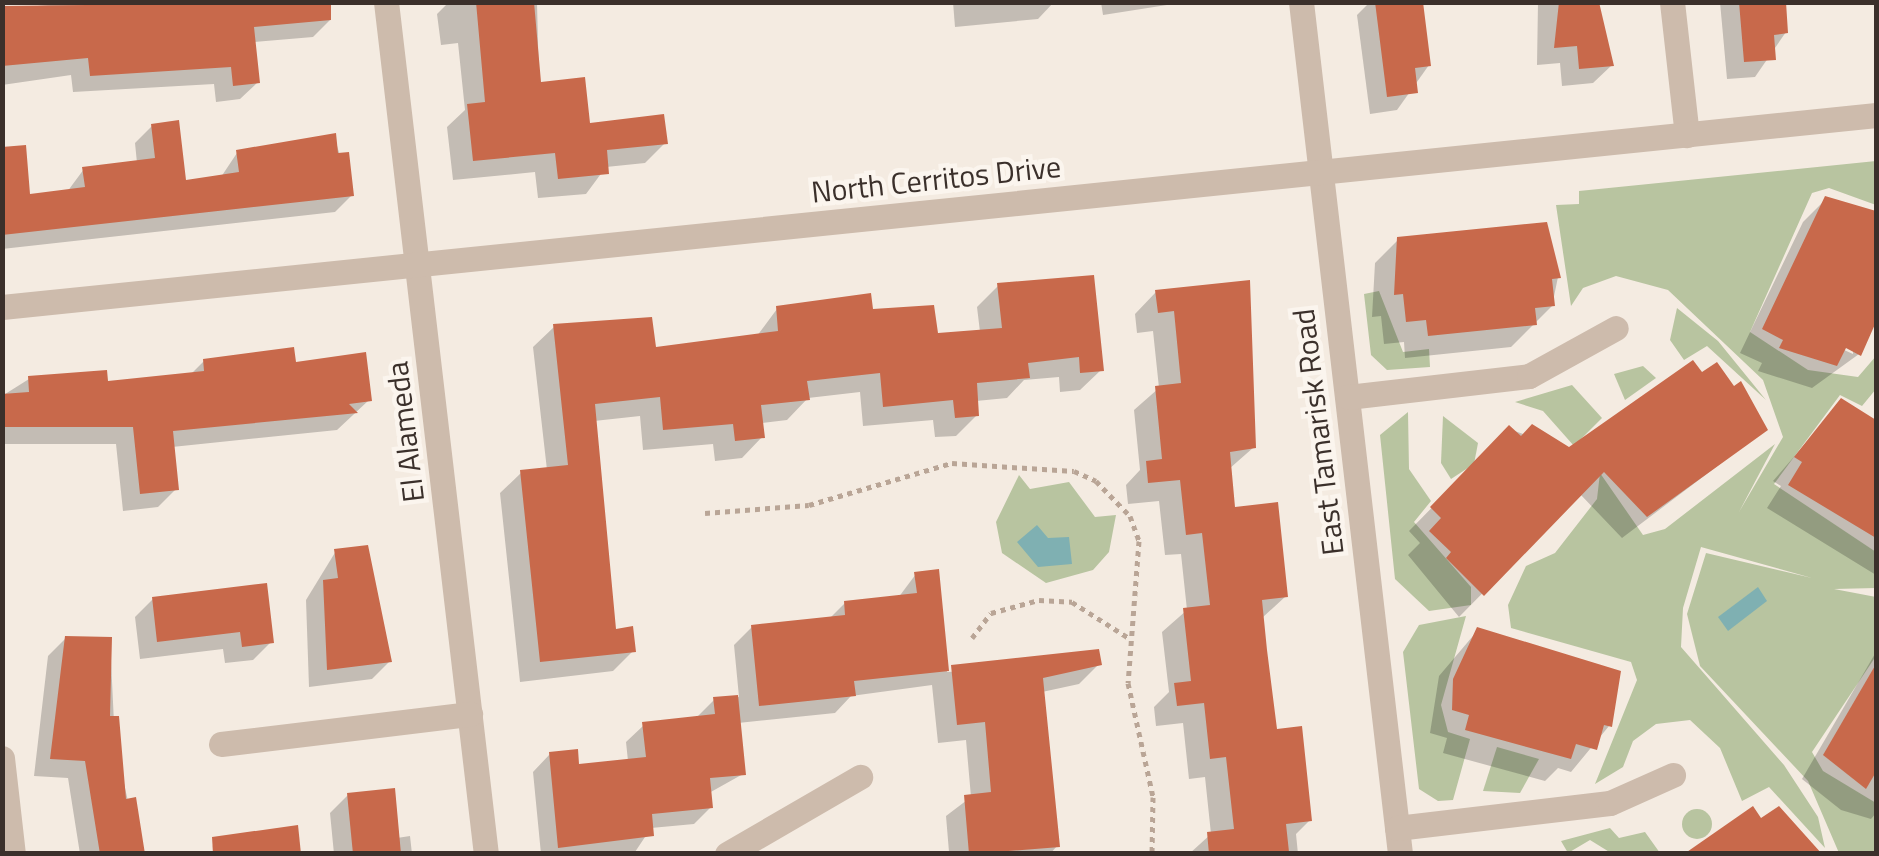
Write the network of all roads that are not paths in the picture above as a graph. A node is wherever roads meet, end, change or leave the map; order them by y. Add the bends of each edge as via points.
1 (386, 2) edge
2 (1301, 2) edge
3 (1672, 2) edge
4 (1876, 115) edge
5 (1687, 136) junction
6 (1321, 173) junction
7 (418, 264) junction
8 (2, 308) edge
9 (1616, 328) dead end
10 (1348, 396) junction
11 (470, 714) junction
12 (221, 744) dead end
13 (2, 758) edge
14 (1673, 775) dead end
15 (860, 777) dead end
16 (1398, 841) edge
17 (14, 854) edge
18 (486, 854) edge
19 (728, 854) edge

1 - 7 street, El Alameda
2 - 6 street, East Tamarisk Road
3 - 5 street
4 - 5 street, North Cerritos Drive
5 - 6 street, North Cerritos Drive
6 - 7 street, North Cerritos Drive
6 - 10 street, East Tamarisk Road
7 - 8 street, North Cerritos Drive
7 - 11 street, El Alameda
9 - 10 street via 1529,376
10 - 16 street, East Tamarisk Road
11 - 12 street
11 - 18 street, El Alameda
13 - 17 street
14 - 16 street via 1610,803
15 - 19 street

